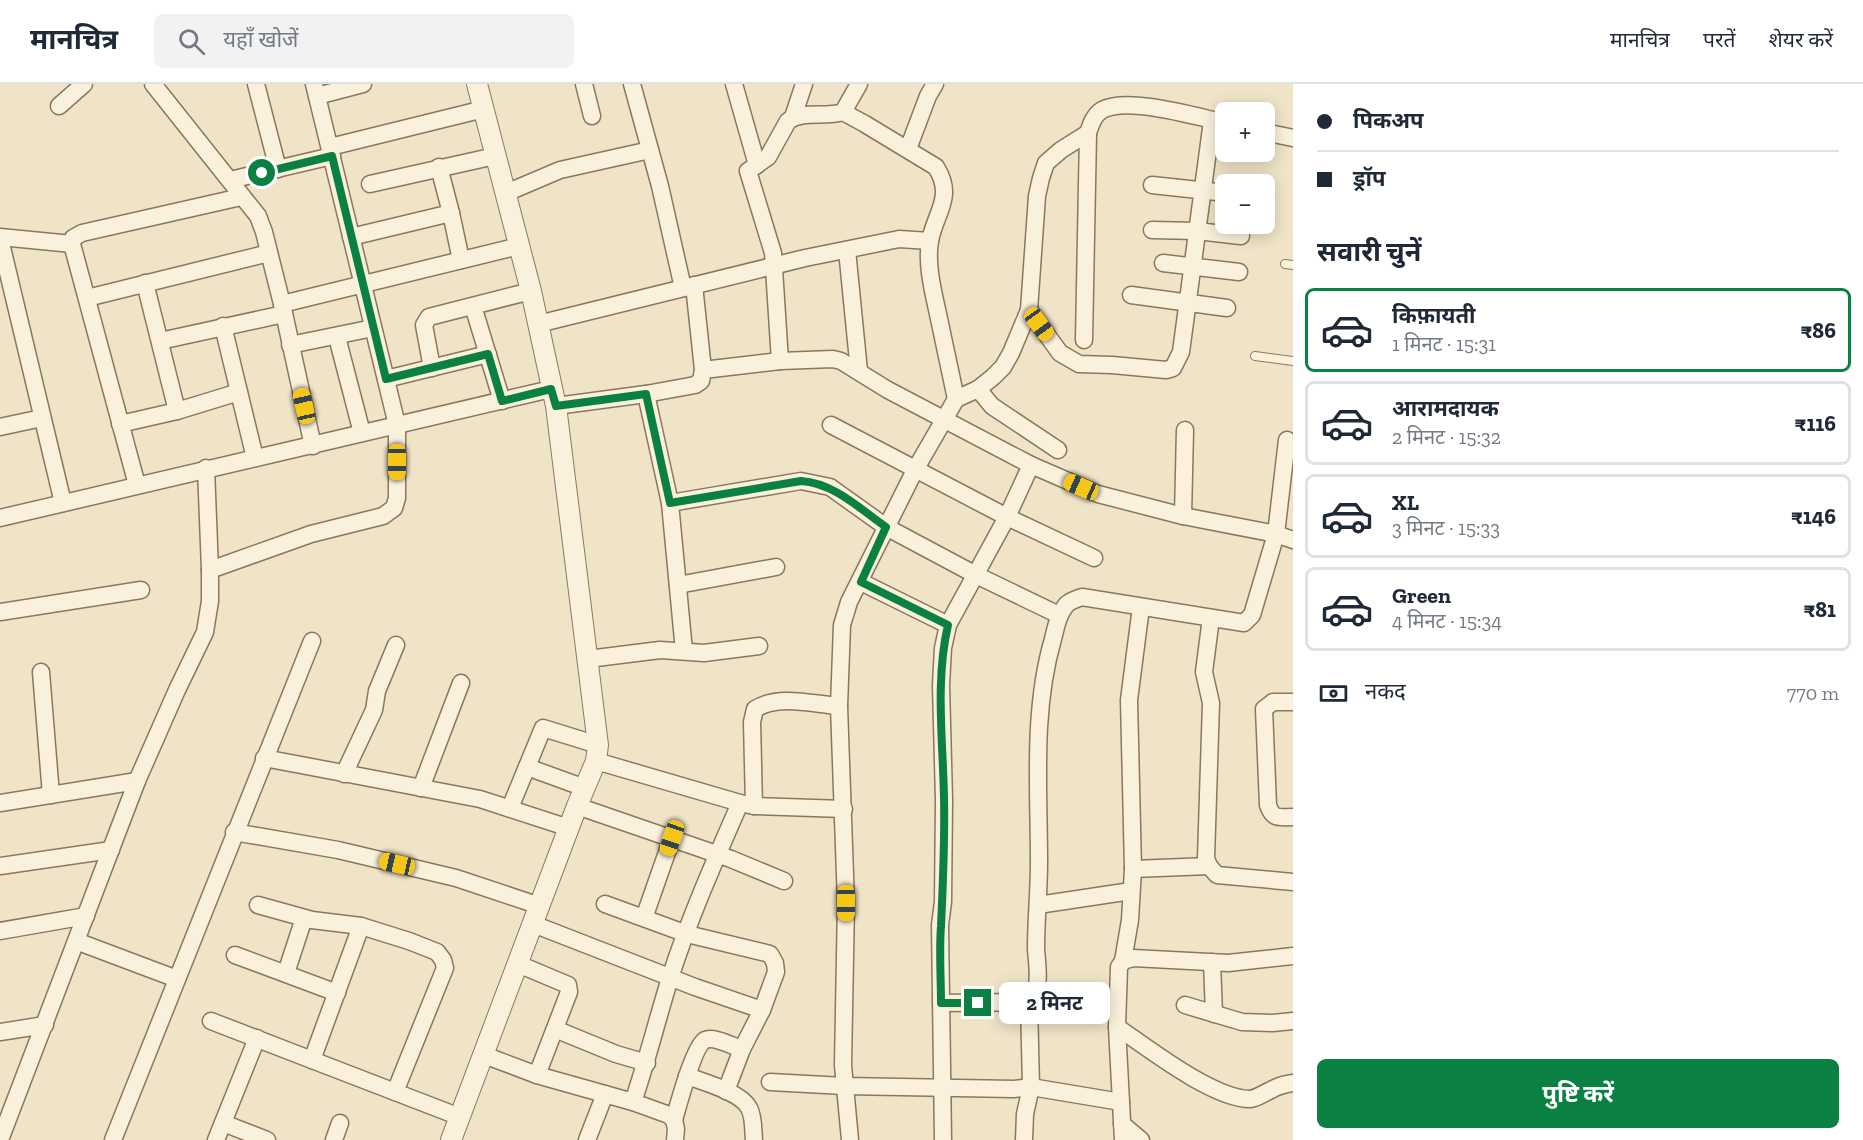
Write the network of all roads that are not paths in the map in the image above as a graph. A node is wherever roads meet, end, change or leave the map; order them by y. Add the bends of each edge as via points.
1 (84, 84) edge
2 (153, 84) edge
3 (256, 84) edge
4 (363, 84) edge
5 (477, 84) edge
6 (584, 84) edge
7 (632, 84) edge
8 (734, 84) edge
9 (804, 84) edge
10 (859, 84) edge
11 (935, 84) edge
12 (316, 90) edge
13 (59, 106) dead end
14 (484, 109) junction
15 (843, 112) junction
16 (592, 116) dead end
17 (794, 117) junction
18 (1215, 121) edge
19 (1088, 133) junction
20 (1275, 134) edge
21 (1215, 138) edge
22 (1293, 138) edge
23 (908, 149) junction
24 (650, 150) junction
25 (331, 151) junction
26 (495, 156) junction
27 (757, 165) junction
28 (439, 168) junction
29 (278, 169) junction
30 (230, 180) junction
31 (370, 184) dead end
32 (1152, 185) dead end
33 (1202, 190) junction
34 (1215, 192) edge
35 (506, 193) junction
36 (241, 197) junction
37 (451, 213) junction
38 (1152, 230) dead end
39 (1197, 231) junction
40 (1241, 236) dead end
41 (351, 237) junction
42 (0, 238) edge
43 (930, 241) junction
44 (72, 243) junction
45 (519, 246) junction
46 (847, 250) junction
47 (269, 253) junction
48 (461, 260) junction
49 (1163, 263) dead end
50 (774, 265) junction
51 (1192, 267) junction
52 (1239, 272) dead end
53 (145, 283) junction
54 (362, 285) junction
55 (688, 286) junction
56 (531, 291) junction
57 (1131, 296) dead end
58 (87, 298) junction
59 (1187, 303) junction
60 (474, 306) junction
61 (1227, 308) dead end
62 (283, 309) junction
63 (1029, 310) junction
64 (538, 324) junction
65 (223, 326) junction
66 (373, 328) junction
67 (337, 337) junction
68 (1084, 340) dead end
69 (160, 341) junction
70 (290, 345) junction
71 (488, 354) junction
72 (1255, 356) dead end
73 (780, 361) junction
74 (1293, 361) edge
75 (432, 368) junction
76 (703, 370) junction
77 (859, 371) junction
78 (386, 379) junction
79 (978, 389) junction
80 (239, 392) junction
81 (646, 394) junction
82 (554, 398) junction
83 (956, 399) junction
84 (502, 401) junction
85 (177, 411) junction
86 (42, 418) junction
87 (943, 418) junction
88 (120, 424) junction
89 (397, 425) junction
90 (831, 425) dead end
91 (0, 427) edge
92 (1185, 430) dead end
93 (362, 434) junction
94 (1287, 440) dead end
95 (314, 446) junction
96 (1058, 450) dead end
97 (255, 458) junction
98 (1031, 465) junction
99 (206, 468) junction
100 (915, 470) junction
101 (137, 485) junction
102 (63, 503) junction
103 (670, 503) junction
104 (1183, 516) junction
105 (1007, 517) junction
106 (0, 518) edge
107 (886, 527) junction
108 (1275, 534) junction
109 (1293, 540) edge
110 (1094, 558) dead end
111 (776, 567) dead end
112 (210, 570) junction
113 (976, 575) junction
114 (861, 582) junction
115 (678, 585) junction
116 (141, 590) dead end
117 (1141, 607) junction
118 (0, 612) edge
119 (1059, 615) junction
120 (1211, 618) junction
121 (948, 625) junction
122 (312, 641) dead end
123 (396, 645) dead end
124 (759, 646) dead end
125 (684, 651) junction
126 (588, 659) junction
127 (41, 672) dead end
128 (461, 683) dead end
129 (1293, 702) edge
130 (839, 706) junction
131 (597, 753) junction
132 (264, 758) junction
133 (527, 767) junction
134 (344, 774) junction
135 (137, 782) junction
136 (421, 788) junction
137 (51, 795) junction
138 (581, 797) junction
139 (0, 804) edge
140 (747, 804) junction
141 (510, 808) junction
142 (844, 809) junction
143 (1293, 818) edge
144 (569, 828) junction
145 (234, 832) junction
146 (672, 838) junction
147 (111, 850) junction
148 (718, 855) junction
149 (0, 866) edge
150 (1209, 866) junction
151 (1132, 869) junction
152 (784, 881) dead end
153 (1293, 882) edge
154 (1131, 891) junction
155 (605, 904) dead end
156 (258, 905) dead end
157 (1038, 905) junction
158 (536, 915) junction
159 (86, 916) junction
160 (304, 918) junction
161 (644, 918) junction
162 (361, 926) junction
163 (0, 931) edge
164 (687, 934) junction
165 (76, 941) junction
166 (235, 954) dead end
167 (1293, 956) edge
168 (1123, 961) junction
169 (1212, 962) junction
170 (518, 964) junction
171 (286, 974) junction
172 (670, 978) junction
173 (177, 979) junction
174 (337, 993) junction
175 (1029, 1002) junction
176 (941, 1003) junction
177 (1185, 1005) dead end
178 (762, 1010) junction
179 (1214, 1014) junction
180 (212, 1021) dead end
181 (1293, 1021) edge
182 (45, 1024) junction
183 (1117, 1027) junction
184 (555, 1029) junction
185 (2, 1036) edge
186 (257, 1038) junction
187 (742, 1049) junction
188 (484, 1055) junction
189 (312, 1060) junction
190 (646, 1064) junction
191 (537, 1075) junction
192 (687, 1076) junction
193 (770, 1082) dead end
194 (1293, 1083) edge
195 (844, 1086) junction
196 (1031, 1087) junction
197 (942, 1088) junction
198 (726, 1091) junction
199 (395, 1092) junction
200 (605, 1094) junction
201 (633, 1102) junction
202 (1121, 1102) junction
203 (460, 1117) junction
204 (674, 1120) junction
205 (223, 1123) junction
206 (340, 1123) dead end
207 (1122, 1132) edge
208 (0, 1140) edge
209 (113, 1140) edge
210 (216, 1140) edge
211 (267, 1140) edge
212 (334, 1140) edge
213 (451, 1140) edge
214 (587, 1140) edge
215 (675, 1140) edge
216 (754, 1140) edge
217 (850, 1140) edge
218 (944, 1140) edge
219 (1024, 1140) edge
220 (1141, 1140) edge

1 - 13 street
2 - 30 street
3 - 29 street
4 - 12 street
5 - 14 street
6 - 16 street
7 - 24 street
8 - 27 street
9 - 17 street
10 - 15 street
11 - 23 street
12 - 25 street
14 - 25 street
14 - 26 street
15 - 17 street
15 - 23 street
17 - 27 street via 768,157
18 - 19 street via 1134,105 1115,106 1101,111
19 - 63 street via 1047,163 1041,178
19 - 68 street
20 - 22 street
21 - 33 street
23 - 43 street via 936,167 945,187 943,206
24 - 35 street via 560,170
24 - 55 street
25 - 29 street
25 - 41 street
26 - 28 street
26 - 35 street
27 - 50 street via 748,171
28 - 31 street
28 - 37 street
29 - 30 street
30 - 36 street
32 - 33 street
33 - 34 street
33 - 39 street
35 - 45 street
36 - 44 street via 82,233
36 - 47 street via 258,216
37 - 41 street
37 - 48 street
38 - 39 street
39 - 40 street
39 - 51 street
41 - 54 street
42 - 44 street
42 - 86 street
43 - 46 street via 899,239
43 - 83 street via 930,271
44 - 58 street
45 - 48 street
45 - 56 street
46 - 50 street
46 - 77 street
47 - 53 street
47 - 62 street
48 - 54 street
49 - 51 street
50 - 55 street
50 - 73 street
51 - 52 street
51 - 59 street
53 - 58 street
53 - 69 street
54 - 62 street
54 - 66 street
55 - 64 street
55 - 76 street
56 - 60 street
56 - 64 street
57 - 59 street
58 - 88 street
59 - 61 street
59 - 63 street via 1182,352 1173,368 1166,370 1079,364 1060,353
60 - 71 street
60 - 75 street via 425,321
62 - 65 street
62 - 70 street
63 - 79 street via 1003,367
64 - 82 street
65 - 69 street
65 - 80 street
66 - 67 street
66 - 78 street
67 - 70 street
67 - 93 street
69 - 85 street
70 - 95 street
71 - 75 street
71 - 84 street
72 - 74 lane
73 - 76 street
73 - 77 street via 833,359
75 - 78 street
76 - 81 street via 701,381 695,384
77 - 87 street
78 - 89 street
79 - 83 street
79 - 96 street via 992,406
80 - 85 street
80 - 97 street
81 - 82 street
81 - 103 street
82 - 84 street
82 - 126 street
83 - 87 street
84 - 89 street
85 - 88 street
86 - 91 street
86 - 102 street
87 - 98 street
87 - 100 street
88 - 101 street
89 - 93 street
89 - 112 street via 394,508 383,516 311,534
90 - 100 street
92 - 104 street
93 - 95 street
94 - 108 street
95 - 97 street
97 - 99 street
98 - 104 street via 1098,494
98 - 105 street
99 - 101 street
99 - 112 street
100 - 105 street
100 - 107 street
101 - 102 street
102 - 106 street
103 - 107 street via 801,481 830,487
103 - 115 street
104 - 108 street
105 - 110 street
105 - 113 street
107 - 113 street
107 - 114 street
108 - 109 street
108 - 120 street via 1249,620 1244,623
111 - 115 street
112 - 135 street via 206,632
113 - 119 street
113 - 121 street
114 - 121 street
114 - 130 street via 842,625
115 - 125 street
116 - 118 street
117 - 119 street via 1082,597 1067,603
117 - 120 street
117 - 151 street via 1129,699
119 - 157 street via 1045,664 1038,729
120 - 150 street via 1204,672 1211,703 1206,858
121 - 176 street via 941,685
122 - 132 street
123 - 134 street via 377,691 374,710
124 - 125 street via 704,654
125 - 126 street
126 - 131 street
127 - 137 street
128 - 136 street
129 - 143 street via 1273,702 1264,709 1268,806 1275,817
130 - 140 street via 778,701 755,709
130 - 142 street
131 - 133 street via 543,728
131 - 138 street
131 - 140 street
132 - 134 street
132 - 145 street
133 - 138 street
133 - 141 street
134 - 136 street
135 - 137 street
135 - 147 street
136 - 141 street
137 - 139 street
138 - 144 street
138 - 146 street
140 - 142 street
140 - 148 street
141 - 144 street
142 - 195 street
144 - 158 street
145 - 158 street via 338,850 456,878
145 - 173 street
146 - 148 street
146 - 161 street
147 - 149 street
147 - 159 street
148 - 152 street
148 - 164 street
150 - 151 street
150 - 153 street via 1217,875
151 - 154 street
154 - 157 street
154 - 168 street
155 - 161 street
156 - 160 street
157 - 175 street via 1038,972
158 - 170 street
158 - 172 street
159 - 163 street
159 - 165 street
160 - 162 street
160 - 171 street
161 - 164 street
162 - 174 street
162 - 199 street via 436,952 445,968
164 - 172 street
164 - 178 street via 770,954 776,972
165 - 173 street
165 - 182 street
166 - 171 street
167 - 169 street
168 - 169 street via 1133,958
168 - 183 street via 1119,968
169 - 179 street
170 - 184 street via 568,985
170 - 188 street
171 - 174 street
172 - 178 street
172 - 190 street
173 - 209 street
174 - 189 street
175 - 176 street
175 - 196 street
176 - 197 street
177 - 179 street
178 - 187 street
179 - 181 street via 1242,1022
180 - 186 street
182 - 185 street
182 - 208 street
183 - 194 street via 1202,1084 1230,1094 1254,1098
183 - 202 street
184 - 190 street
184 - 191 street
186 - 189 street
186 - 205 street
187 - 192 street via 706,1040
187 - 198 street
188 - 191 street
188 - 203 street
189 - 199 street
190 - 201 street
191 - 200 street
192 - 198 street
192 - 204 street
193 - 195 street
195 - 197 street
195 - 217 street
196 - 197 street
196 - 202 street
196 - 219 street
197 - 218 street
198 - 216 street via 749,1107
199 - 203 street
200 - 201 street
200 - 214 street
201 - 204 street
202 - 207 street
203 - 213 street
204 - 215 street
205 - 210 street
205 - 211 street
206 - 212 street
207 - 220 street

